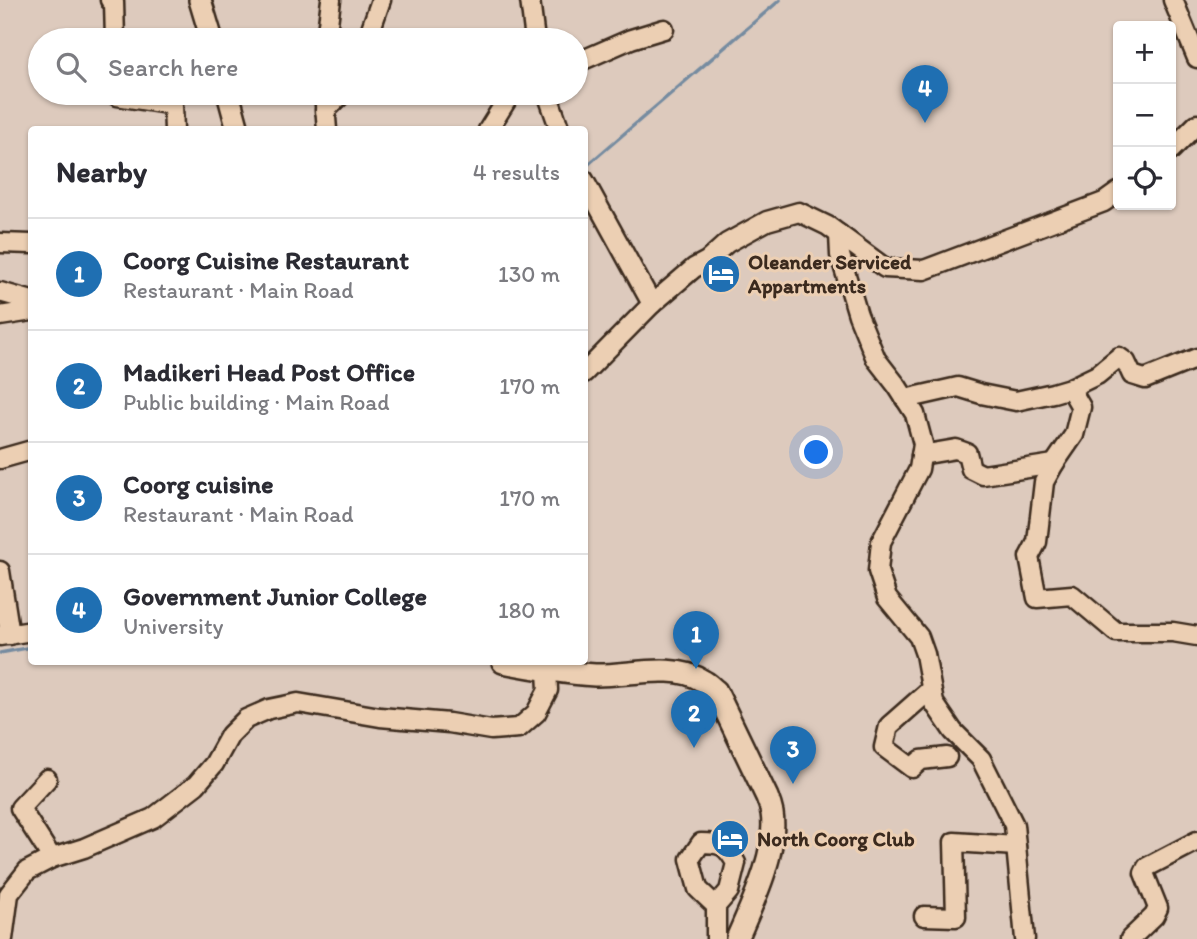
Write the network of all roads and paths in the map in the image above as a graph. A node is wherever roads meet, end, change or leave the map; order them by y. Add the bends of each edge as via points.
1 (200, 0) edge
2 (331, 0) edge
3 (382, 0) edge
4 (530, 0) edge
5 (1173, 0) edge
6 (115, 1) edge
7 (115, 28) edge
8 (208, 28) edge
9 (328, 28) edge
10 (372, 28) edge
11 (534, 28) edge
12 (664, 29) dead end
13 (588, 58) edge
14 (1197, 58) edge
15 (167, 105) edge
16 (231, 105) edge
17 (335, 105) edge
18 (504, 105) edge
19 (551, 105) edge
20 (326, 120) edge
21 (1197, 124) edge
22 (174, 126) edge
23 (237, 126) edge
24 (490, 126) edge
25 (559, 126) edge
26 (1174, 147) edge
27 (588, 187) edge
28 (1113, 195) edge
29 (839, 234) junction
30 (0, 243) edge
31 (28, 244) edge
32 (0, 292) edge
33 (28, 300) edge
34 (652, 304) junction
35 (28, 312) edge
36 (0, 316) edge
37 (1197, 358) edge
38 (588, 369) edge
39 (1070, 388) junction
40 (905, 399) junction
41 (28, 451) edge
42 (921, 455) junction
43 (0, 459) edge
44 (1054, 464) junction
45 (0, 571) edge
46 (28, 632) edge
47 (5, 636) edge
48 (1197, 636) edge
49 (520, 665) edge
50 (547, 670) junction
51 (931, 689) junction
52 (947, 757) dead end
53 (47, 779) dead end
54 (1197, 841) edge
55 (1016, 846) junction
56 (52, 858) junction
57 (4, 893) edge
58 (716, 906) dead end
59 (924, 916) dead end
60 (3, 939) edge
61 (716, 939) edge
62 (737, 939) edge
63 (1025, 939) edge
64 (1130, 939) edge

1 - 8 main road
2 - 9 street
3 - 10 street
4 - 11 street
5 - 14 street
6 - 7 street
12 - 13 street
15 - 22 street via 173,106
16 - 23 main road
17 - 20 street
18 - 24 street
19 - 25 street
21 - 26 street
27 - 34 street
28 - 29 street via 924,270 886,268
29 - 34 street via 799,212 767,221 727,243
29 - 40 street via 840,256 858,315 876,359
30 - 31 street
32 - 33 street
34 - 38 street
35 - 36 street
37 - 39 street via 1145,379 1132,375 1119,357
39 - 40 street via 1016,401 958,387
39 - 44 street via 1081,407 1074,435
40 - 42 street via 915,414 923,444
41 - 43 street
42 - 44 street via 956,449 967,453 971,469 983,475
42 - 51 street via 919,469 881,542 878,572 887,598 919,637
44 - 48 street via 1044,482 1037,542 1028,557 1037,598 1072,595 1116,632
45 - 47 street
46 - 47 street
49 - 50 main road
50 - 56 street via 548,690 536,713 519,728 491,730 298,703 269,709 246,719 196,785 153,818
50 - 62 main road via 594,675 684,673 702,679 716,691 772,813 764,871
51 - 52 street via 888,726 884,747 912,768 921,761
51 - 55 street via 934,703 953,731 981,759 1014,825
53 - 56 street via 20,808
54 - 64 street via 1147,867 1144,873 1158,908
55 - 59 street via 954,842 956,918
55 - 63 street
56 - 57 street via 27,871
57 - 60 street
58 - 61 street

